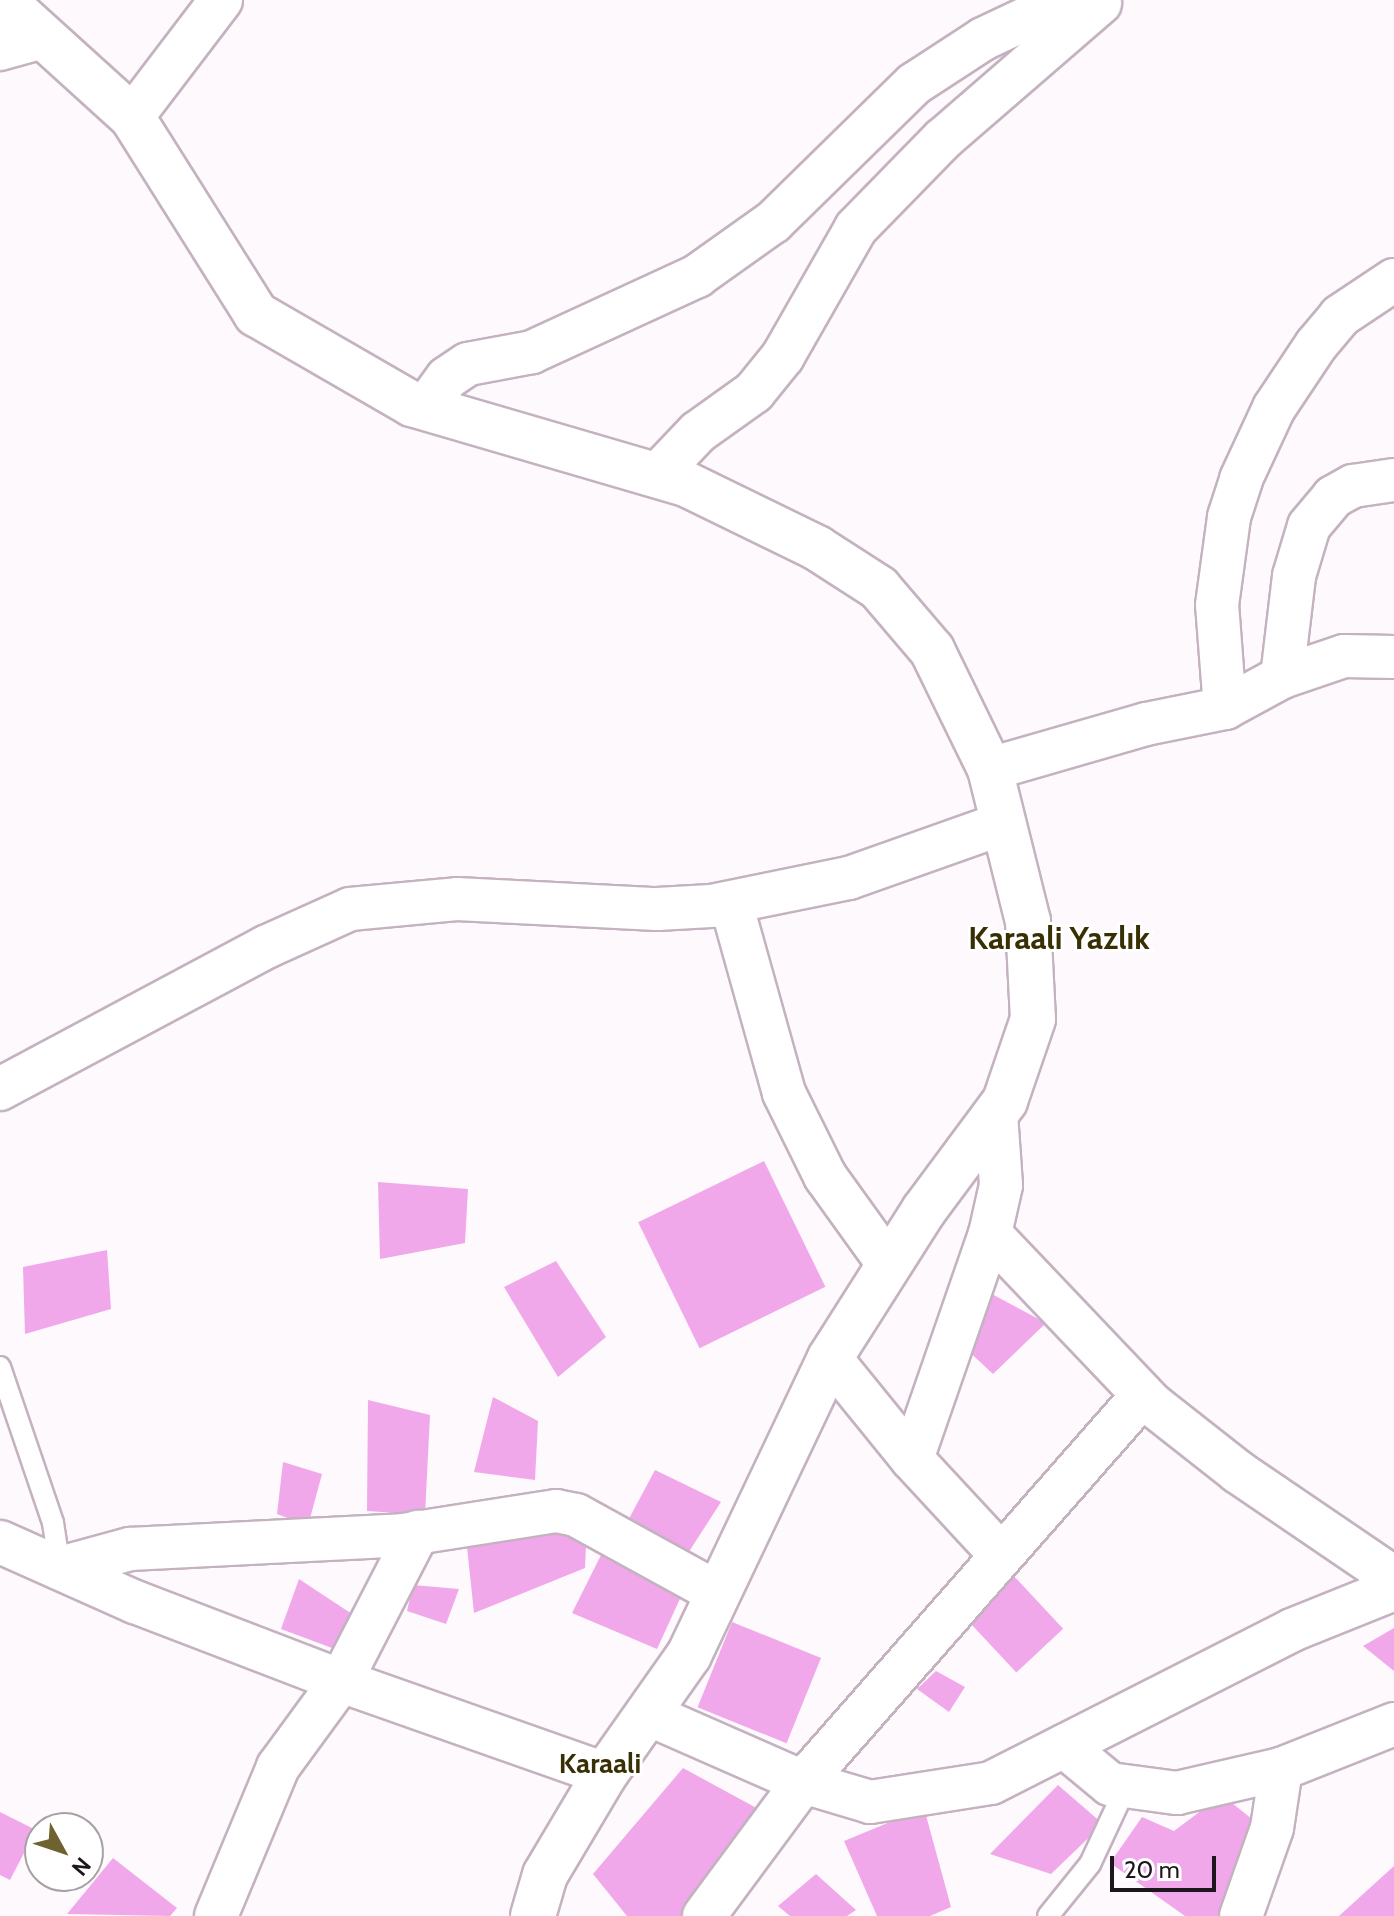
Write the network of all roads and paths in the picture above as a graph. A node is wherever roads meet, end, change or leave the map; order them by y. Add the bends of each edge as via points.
1 (3, 0) edge
2 (221, 0) edge
3 (1096, 2) edge
4 (43, 37) junction
5 (0, 49) edge
6 (132, 117) junction
7 (1394, 280) edge
8 (425, 408) junction
9 (657, 475) junction
10 (1394, 480) edge
11 (1394, 657) edge
12 (1282, 677) junction
13 (1225, 708) junction
14 (990, 769) junction
15 (1004, 823) junction
16 (731, 903) junction
17 (0, 1089) edge
18 (996, 1113) junction
19 (990, 1234) junction
20 (889, 1265) junction
21 (830, 1358) junction
22 (0, 1367) edge
23 (1143, 1395) junction
24 (912, 1459) junction
25 (418, 1532) junction
26 (0, 1542) edge
27 (1001, 1555) junction
28 (60, 1568) junction
29 (1394, 1578) edge
30 (1394, 1589) edge
31 (718, 1593) junction
32 (341, 1681) junction
33 (648, 1714) junction
34 (1394, 1724) edge
35 (1064, 1746) junction
36 (1281, 1769) junction
37 (605, 1774) junction
38 (803, 1782) junction
39 (1125, 1789) junction
40 (228, 1912) edge
41 (533, 1916) edge
42 (704, 1916) edge
43 (1048, 1916) edge
44 (1241, 1916) edge

1 - 4 street
2 - 6 street
3 - 8 street via 1042,11 983,39 914,84 736,251 697,276 532,352 468,364 447,378
3 - 9 street via 943,139 856,228 783,356 754,392 698,432
4 - 5 street
4 - 6 street
6 - 8 street via 256,314
7 - 13 street via 1340,316 1316,345 1274,408 1241,479 1229,517 1217,605
8 - 9 street
9 - 14 street via 817,548 879,588 932,650
10 - 12 street via 1353,486 1333,497 1309,526 1294,576
11 - 12 street via 1344,656
12 - 13 street
13 - 14 street via 1146,724
14 - 15 street
15 - 16 street via 849,878
15 - 18 street via 1028,921 1033,1019
16 - 17 street via 657,909 457,899 350,909 266,947
16 - 20 street via 784,1093 825,1176
18 - 19 street via 1001,1185
18 - 20 street
19 - 23 street
19 - 24 street
20 - 21 street
21 - 24 street
21 - 31 street
22 - 28 lane via 53,1523
23 - 27 street
23 - 29 street via 1238,1472
24 - 27 street
25 - 28 street via 130,1549
25 - 31 street via 556,1511 576,1515
25 - 32 street
26 - 28 street
27 - 38 street
28 - 32 street
30 - 35 street via 1292,1630
31 - 33 street via 689,1655
32 - 37 street
32 - 40 street via 278,1767
33 - 37 street
33 - 38 street
34 - 36 street
35 - 38 street via 991,1783 870,1802
35 - 39 street via 1093,1773
36 - 39 street via 1177,1793
36 - 44 street via 1272,1828
37 - 41 street via 545,1875
38 - 42 street
39 - 43 lane via 1090,1864

